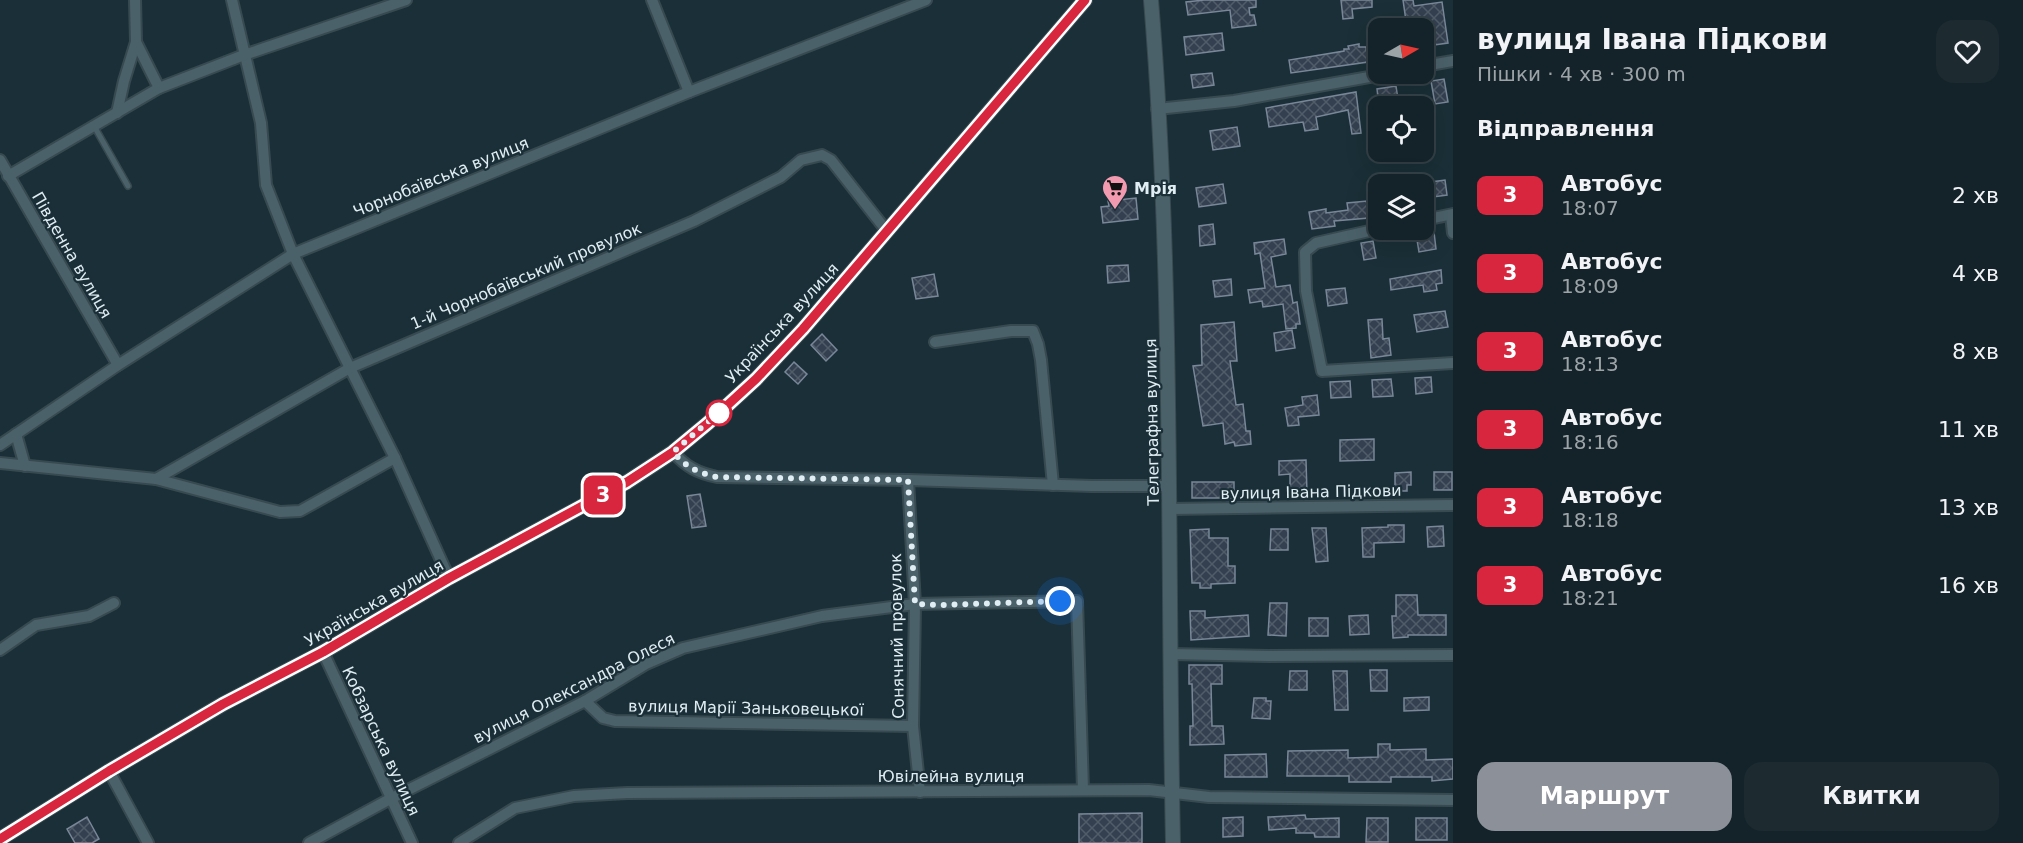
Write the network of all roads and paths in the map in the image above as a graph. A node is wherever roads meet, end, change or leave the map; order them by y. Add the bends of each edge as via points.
1 (135, 0) edge
2 (232, 0) edge
3 (406, 0) edge
4 (652, 0) edge
5 (926, 0) edge
6 (1085, 0) edge
7 (1151, 0) edge
8 (377, 5) edge
9 (136, 42) junction
10 (244, 55) junction
11 (1453, 61) edge
12 (1434, 64) edge
13 (1368, 77) edge
14 (159, 88) junction
15 (689, 92) junction
16 (1157, 109) junction
17 (117, 113) junction
18 (94, 126) junction
19 (0, 160) edge
20 (8, 176) junction
21 (128, 186) dead end
22 (1452, 215) edge
23 (1434, 218) edge
24 (886, 230) junction
25 (1368, 231) edge
26 (1453, 233) edge
27 (293, 254) junction
28 (935, 342) dead end
29 (1453, 363) edge
30 (118, 365) junction
31 (350, 368) junction
32 (16, 434) junction
33 (0, 445) edge
34 (673, 452) junction
35 (395, 458) junction
36 (0, 463) edge
37 (25, 466) junction
38 (156, 479) junction
39 (908, 480) junction
40 (1053, 485) junction
41 (1170, 486) junction
42 (1453, 505) edge
43 (1170, 509) junction
44 (449, 578) junction
45 (114, 603) dead end
46 (915, 604) junction
47 (0, 650) edge
48 (323, 652) junction
49 (1171, 654) junction
50 (1453, 655) edge
51 (585, 700) junction
52 (913, 726) junction
53 (109, 771) junction
54 (1083, 790) junction
55 (920, 792) junction
56 (1172, 792) junction
57 (390, 799) junction
58 (1453, 800) edge
59 (0, 839) edge
60 (148, 843) edge
61 (309, 843) edge
62 (412, 843) edge
63 (459, 843) edge
64 (1173, 843) edge

1 - 9 street
2 - 10 street
3 - 8 street
4 - 15 street
5 - 15 street, Чорнобаївська вулиця
6 - 24 street, Українська вулиця
7 - 16 street, Телеграфна вулиця
8 - 10 street
9 - 14 street
9 - 17 street
10 - 14 street
10 - 27 street via 261,123 266,185
11 - 12 street
13 - 16 street via 1234,101
14 - 17 street
15 - 27 street, Чорнобаївська вулиця
16 - 41 street, Телеграфна вулиця
17 - 18 street
18 - 20 street
18 - 21 lane
19 - 20 street, Південна вулиця
20 - 30 street, Південна вулиця
22 - 23 street
22 - 26 street
24 - 31 street, 1-й Чорнобаївський провулок via 831,160 822,155 811,156 781,177 694,221
24 - 34 street, Українська вулиця via 756,379
25 - 29 street via 1316,243 1305,252 1306,291 1322,371
27 - 30 street, Чорнобаївська вулиця
27 - 31 street
28 - 40 street via 1033,331 1039,350
30 - 32 street, Чорнобаївська вулиця
31 - 35 street
31 - 38 street, 1-й Чорнобаївський провулок
32 - 33 street, Чорнобаївська вулиця
32 - 37 street
34 - 39 street via 699,473 717,477
34 - 44 street, Українська вулиця via 627,482
35 - 38 street via 300,511 280,512
35 - 44 street
36 - 37 street
37 - 38 street
39 - 40 street
39 - 46 street, Сонячний провулок
40 - 41 street
41 - 43 street, Телеграфна вулиця
42 - 43 street, вулиця Івана Підкови
43 - 49 street, Телеграфна вулиця
44 - 48 street, Українська вулиця
45 - 47 street via 89,616 36,625
46 - 51 street, вулиця Олександра Олеся via 822,616 683,648 646,664
46 - 52 street, Сонячний провулок
46 - 54 street, вулиця Олександра Олеся via 1077,601
48 - 53 street, Українська вулиця via 223,704
48 - 57 street, Кобзарська вулиця
49 - 50 street
49 - 56 street, Телеграфна вулиця
51 - 52 street, вулиця Марії Заньковецької via 603,718 615,721
51 - 57 street, вулиця Олександра Олеся
52 - 55 street, Сонячний провулок
53 - 59 street, Українська вулиця
53 - 60 street
54 - 55 street, Ювілейна вулиця
54 - 56 street, Ювілейна вулиця
55 - 63 street, Ювілейна вулиця via 574,796 515,808
56 - 58 street, Ювілейна вулиця via 1209,797
56 - 64 street, Телеграфна вулиця
57 - 61 street, вулиця Олександра Олеся
57 - 62 street, Кобзарська вулиця

